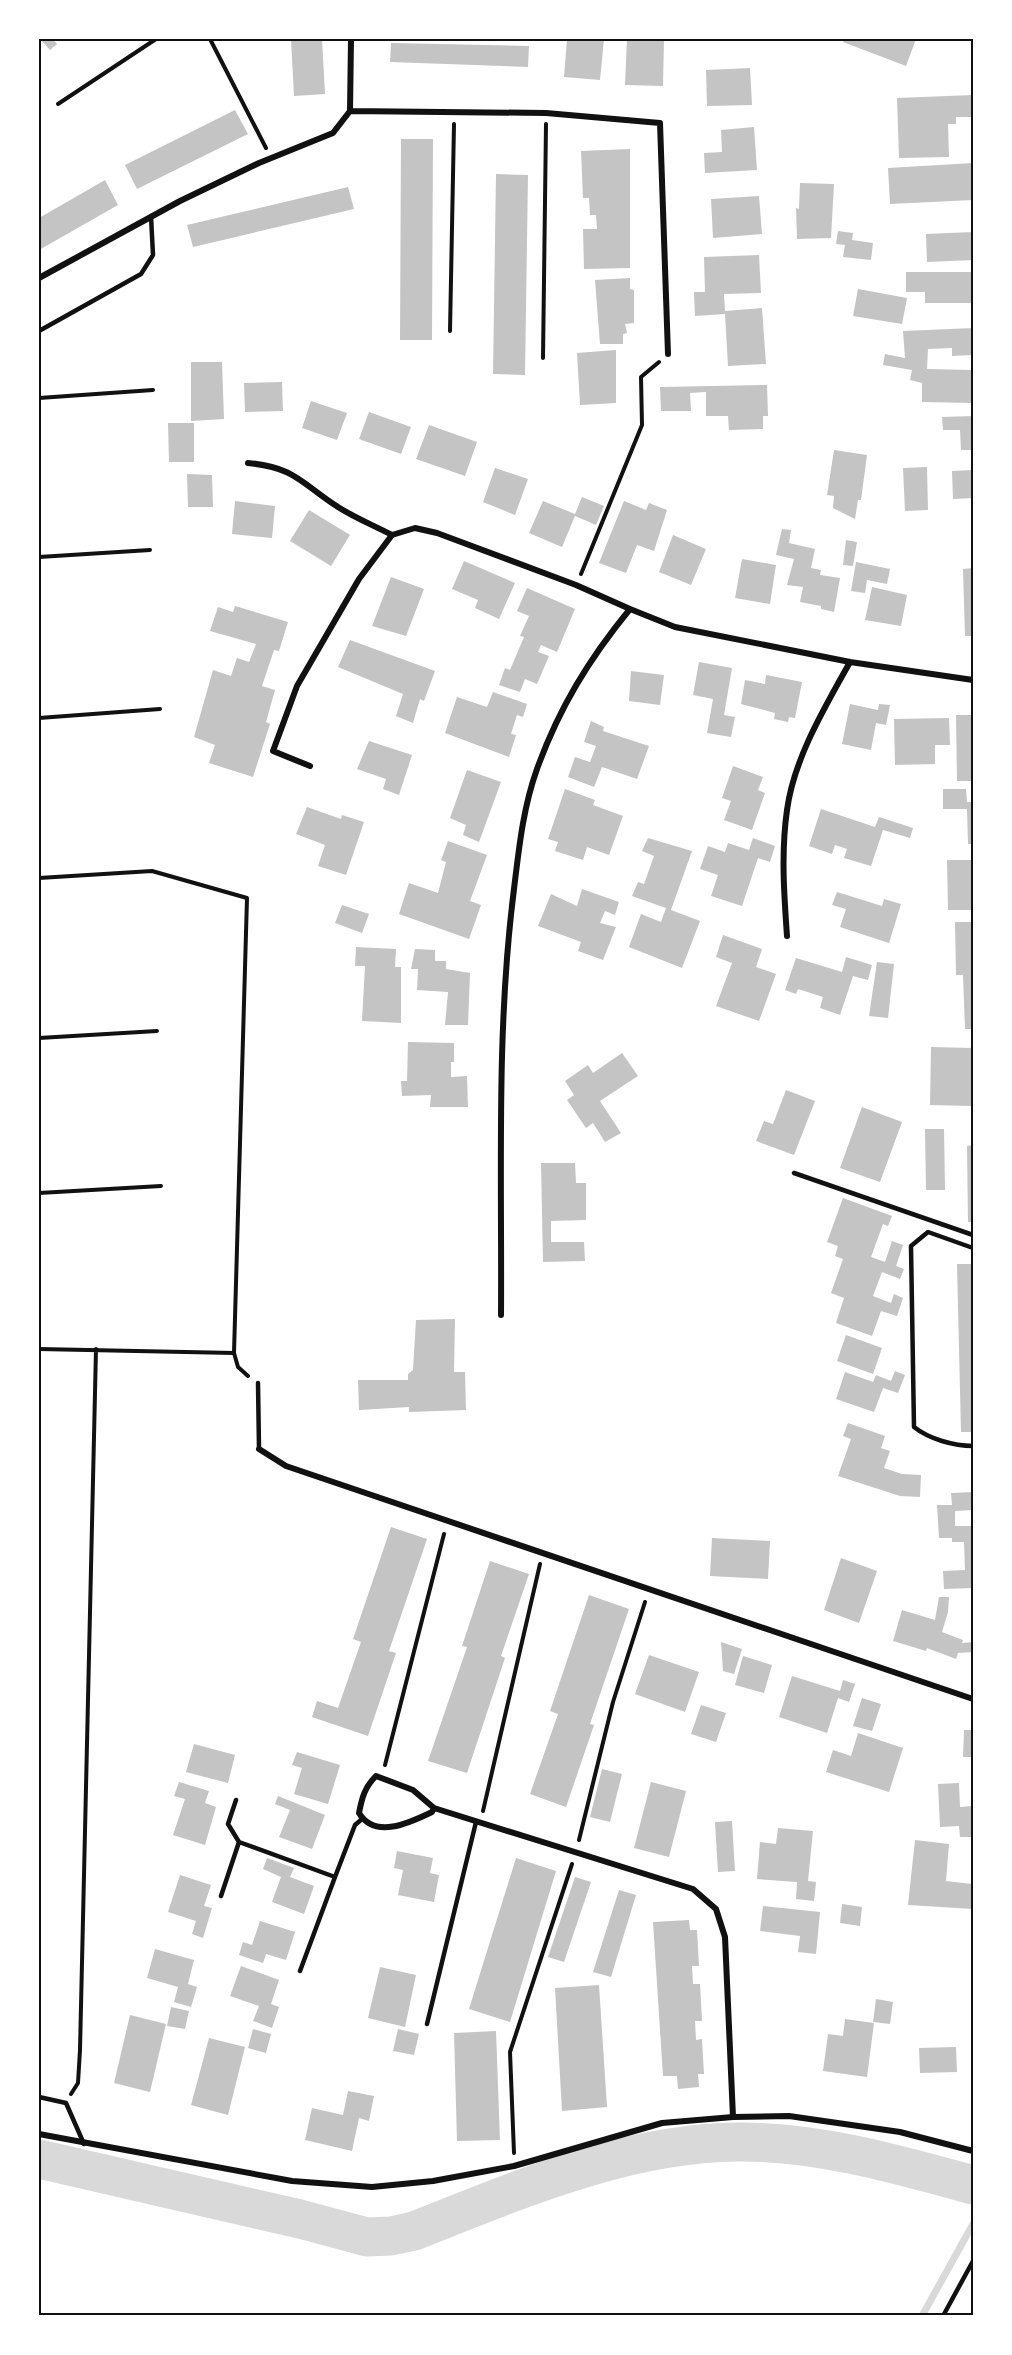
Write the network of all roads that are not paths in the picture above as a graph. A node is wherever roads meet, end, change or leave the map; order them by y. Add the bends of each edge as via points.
1 (351, 39) edge
2 (350, 111) junction
3 (151, 216) junction
4 (39, 278) edge
5 (39, 331) edge
6 (668, 354) road end
7 (248, 462) dead end
8 (392, 535) junction
9 (630, 609) junction
10 (850, 662) junction
11 (973, 680) edge
12 (310, 766) dead end
13 (787, 936) dead end
14 (794, 1173) dead end
15 (973, 1235) edge
16 (973, 1248) edge
17 (501, 1316) dead end
18 (258, 1383) road end
19 (973, 1446) edge
20 (259, 1449) joint
21 (973, 1700) edge
22 (236, 1800) dead end
23 (434, 1808) junction
24 (362, 1819) junction
25 (478, 1823) junction
26 (239, 1842) junction
27 (335, 1876) junction
28 (221, 1896) dead end
29 (300, 1971) dead end
30 (427, 2024) dead end
31 (39, 2097) edge
32 (733, 2117) junction
33 (39, 2134) edge
34 (84, 2144) junction
35 (973, 2151) edge
36 (973, 2261) edge
37 (943, 2316) edge

1 - 2 street
2 - 3 street via 333,133
2 - 6 street via 546,113 660,123
3 - 4 street
3 - 5 lane via 153,255 141,274
7 - 8 street via 272,465 295,474 338,507
8 - 9 street via 415,528 437,533
8 - 12 street via 358,579 297,686 273,751
9 - 10 street via 675,627
9 - 17 street via 593,654 564,705 536,771 524,815 507,941
10 - 11 street
10 - 13 street via 813,734 791,789 783,872
14 - 15 lane
16 - 19 lane via 928,1232 911,1246 914,1427 924,1435
18 - 20 lane
20 - 21 street via 286,1466
22 - 26 lane via 228,1824
23 - 24 street via 411,1822 386,1828
23 - 24 street via 412,1790 376,1776 366,1787 359,1813
23 - 25 street
24 - 27 lane via 355,1825
25 - 30 lane
25 - 32 street via 693,1889 716,1909 725,1937
26 - 27 lane
26 - 28 lane
27 - 29 lane
31 - 34 lane via 66,2103
32 - 34 street via 662,2123 514,2166 372,2187 292,2181
32 - 35 street via 800,2117 900,2132
33 - 34 street
36 - 37 lane

